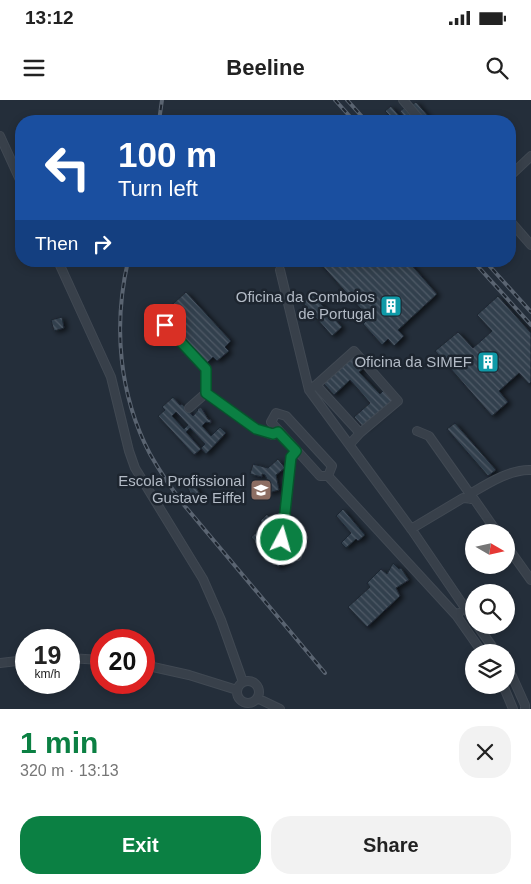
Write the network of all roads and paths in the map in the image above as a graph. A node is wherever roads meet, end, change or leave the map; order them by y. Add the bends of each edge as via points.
1 (402, 100) edge
2 (416, 115) edge
3 (0, 136) edge
4 (531, 156) edge
5 (15, 169) edge
6 (516, 170) edge
7 (516, 228) edge
8 (531, 245) edge
9 (61, 267) edge
10 (280, 270) dead end
11 (165, 325) dead end
12 (316, 385) junction
13 (309, 390) junction
14 (206, 393) junction
15 (189, 408) dead end
16 (417, 431) dead end
17 (278, 432) junction
18 (360, 433) junction
19 (350, 444) junction
20 (296, 451) junction
21 (531, 470) edge
22 (328, 476) junction
23 (470, 497) junction
24 (491, 524) edge
25 (411, 529) junction
26 (296, 556) dead end
27 (515, 558) edge
28 (531, 580) edge
29 (465, 609) joint
30 (456, 616) junction
31 (476, 644) edge
32 (15, 662) edge
33 (0, 664) edge
34 (155, 668) edge
35 (243, 682) junction
36 (515, 684) edge
37 (237, 690) junction
38 (507, 694) edge
39 (257, 698) junction
40 (280, 709) edge
41 (513, 709) edge
42 (525, 709) edge

1 - 2 street
3 - 5 street
4 - 6 street
7 - 8 street
9 - 35 street via 111,377 135,468 203,579
10 - 13 street
11 - 14 street via 206,369
12 - 13 street
12 - 18 street
12 - 18 street via 354,351 398,401
13 - 19 street
14 - 15 street
14 - 17 street via 256,429 273,434
16 - 23 street via 428,436
17 - 20 street
17 - 22 street via 271,422 276,413 286,416 332,466
18 - 19 street
19 - 25 street
20 - 22 street via 320,476
20 - 26 street via 291,457 282,540
21 - 23 street via 497,479
22 - 30 street
23 - 24 street
23 - 25 street
25 - 29 street
27 - 28 street
29 - 30 street
30 - 31 street
32 - 33 street
34 - 37 street
35 - 37 street
35 - 39 street via 256,684
36 - 42 street
37 - 39 street via 238,697 244,702
38 - 41 street
39 - 40 street

